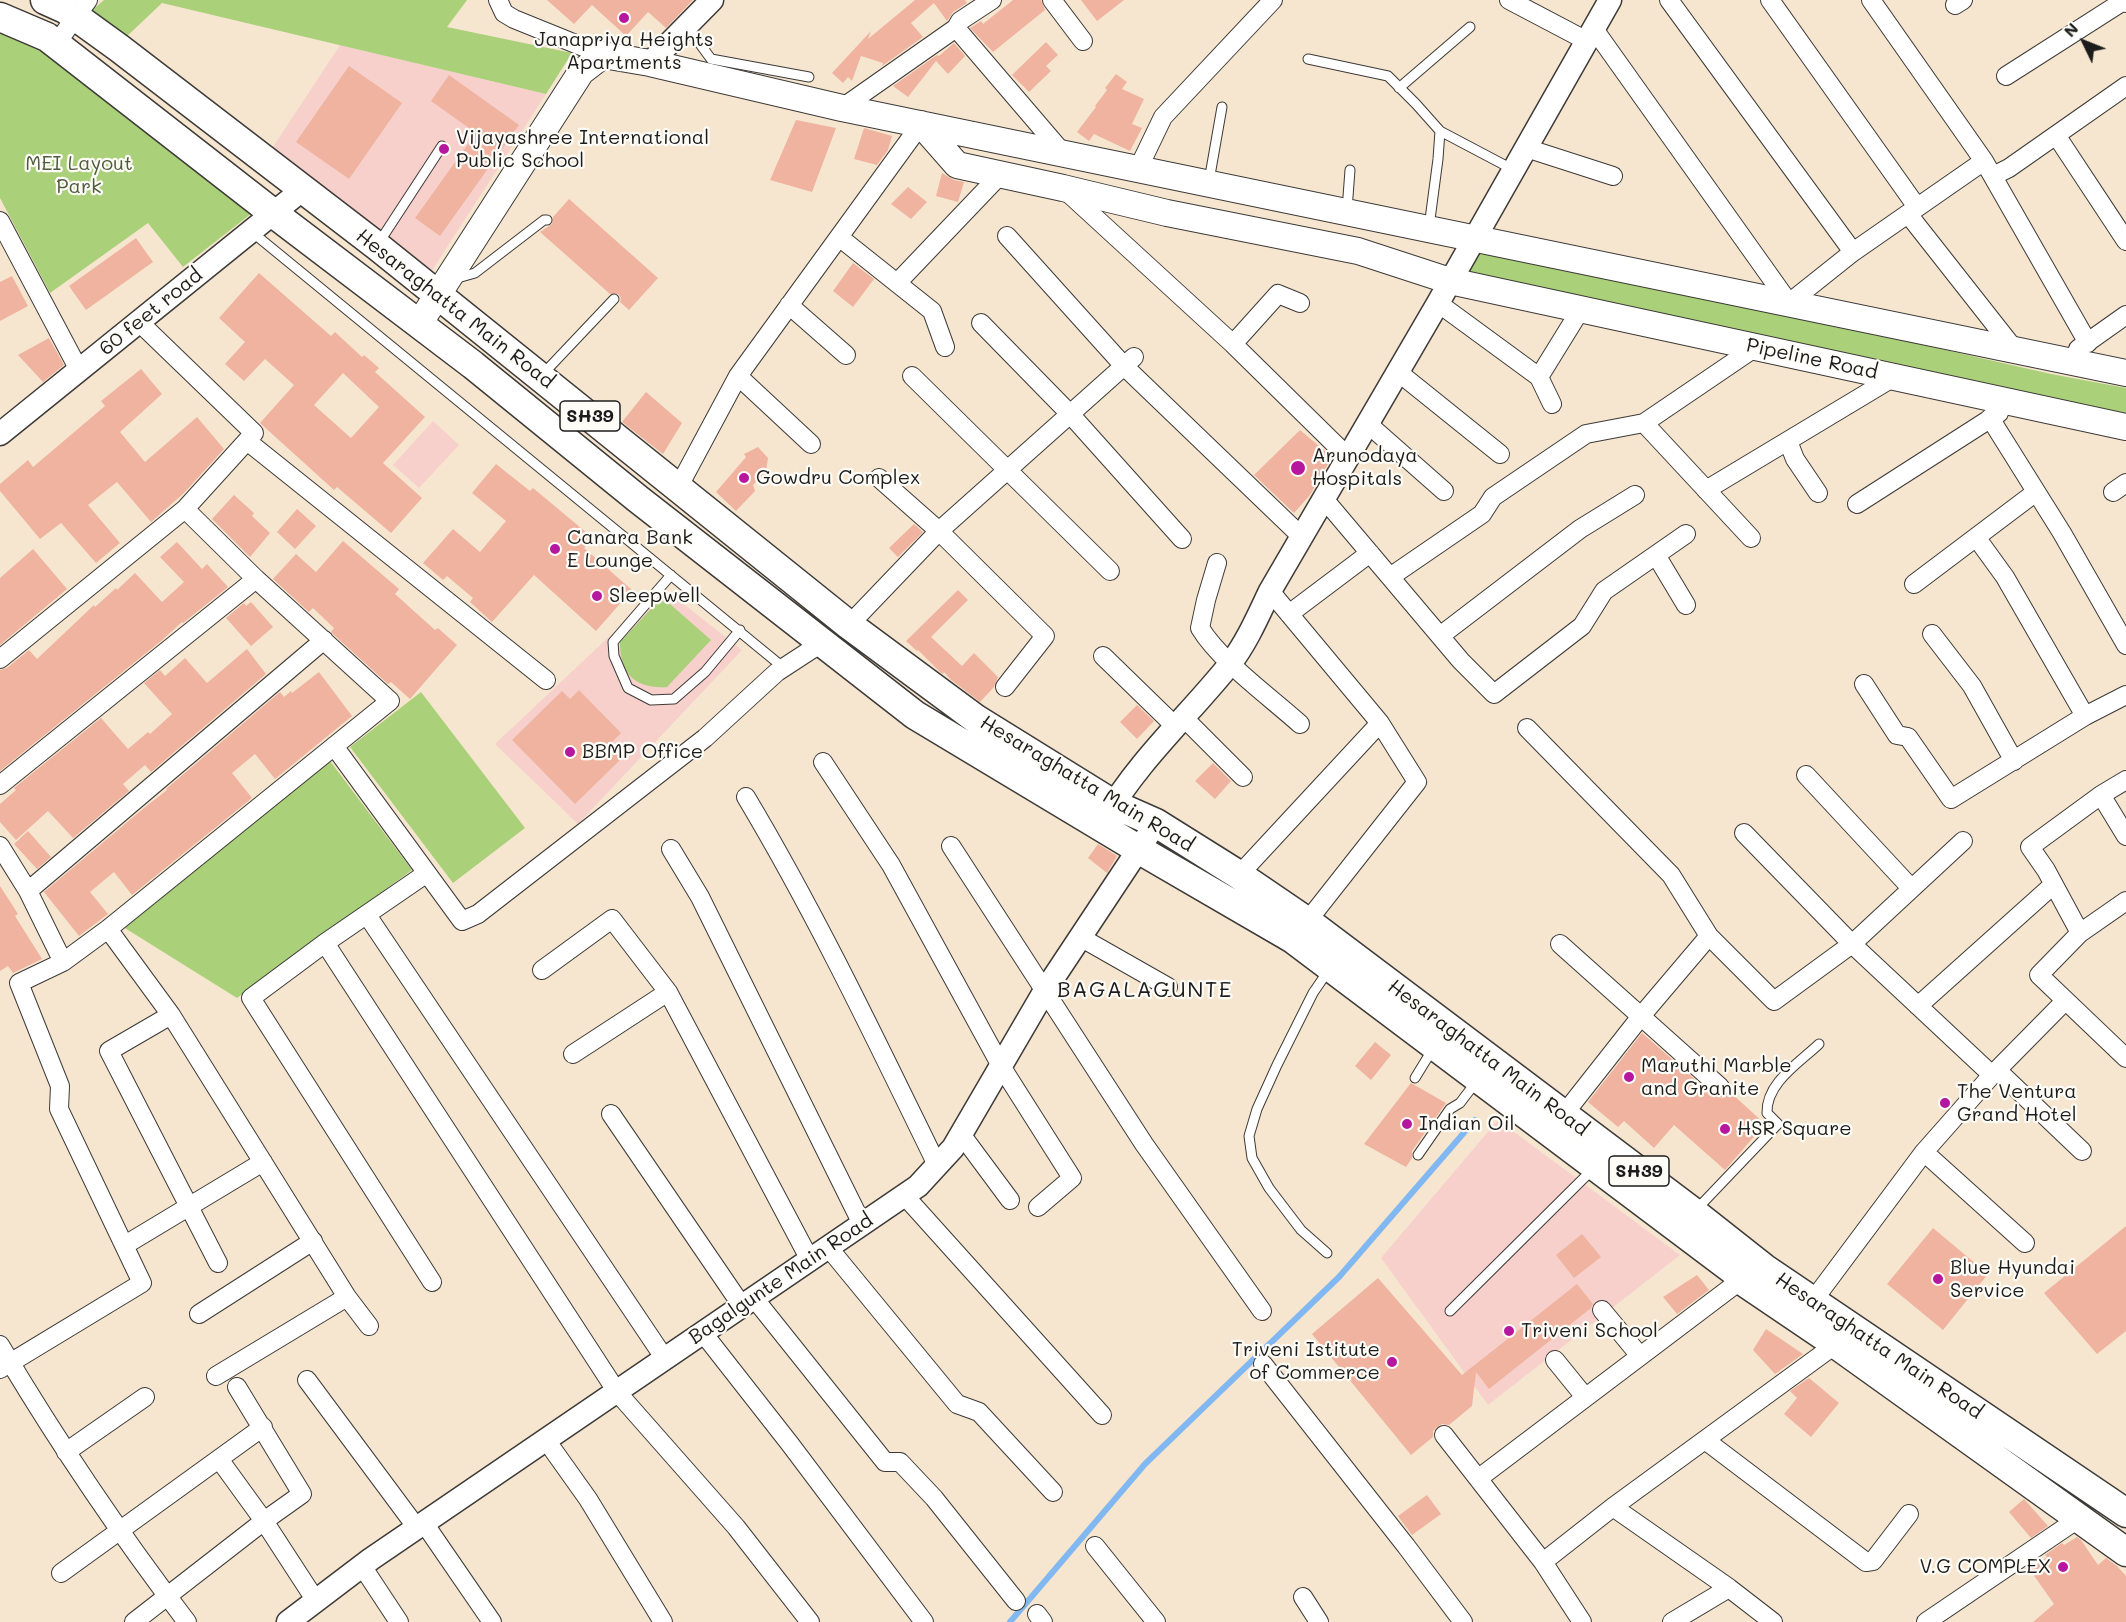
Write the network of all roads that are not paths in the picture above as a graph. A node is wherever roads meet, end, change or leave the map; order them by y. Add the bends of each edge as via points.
1 (2, 0) edge
2 (498, 0) edge
3 (712, 0) edge
4 (992, 0) edge
5 (1052, 0) edge
6 (1272, 0) edge
7 (1509, 0) edge
8 (1610, 0) edge
9 (1669, 0) edge
10 (1770, 0) edge
11 (1871, 0) edge
12 (2125, 1) edge
13 (69, 5) edge
14 (0, 6) edge
15 (0, 16) edge
16 (687, 26) junction
17 (1470, 27) dead end
18 (956, 28) junction
19 (1590, 35) junction
20 (51, 40) junction
21 (1083, 41) dead end
22 (603, 55) junction
23 (1308, 59) dead end
24 (650, 63) junction
25 (2006, 76) dead end
26 (809, 77) dead end
27 (2126, 86) edge
28 (1399, 88) junction
29 (1222, 107) dead end
30 (842, 108) junction
31 (921, 124) junction
32 (1440, 131) junction
33 (2056, 135) junction
34 (442, 146) dead end
35 (1526, 148) junction
36 (1063, 153) junction
37 (1989, 168) junction
38 (1138, 169) junction
39 (1350, 170) dead end
40 (1514, 170) junction
41 (1000, 175) junction
42 (1613, 176) dead end
43 (1208, 183) junction
44 (1063, 188) junction
45 (302, 190) junction
46 (1912, 211) junction
47 (1347, 212) junction
48 (273, 213) junction
49 (547, 220) dead end
50 (0, 221) edge
51 (1429, 229) junction
52 (251, 231) junction
53 (1007, 236) dead end
54 (839, 237) junction
55 (1474, 238) junction
56 (2126, 241) edge
57 (377, 246) junction
58 (1852, 252) junction
59 (1450, 281) junction
60 (897, 283) junction
61 (442, 287) junction
62 (614, 299) dead end
63 (1300, 303) dead end
64 (1438, 303) junction
65 (1789, 303) junction
66 (789, 305) junction
67 (1581, 309) junction
68 (2126, 315) edge
69 (139, 322) junction
70 (981, 323) dead end
71 (419, 324) junction
72 (2088, 343) junction
73 (1233, 344) junction
74 (945, 346) dead end
75 (1756, 347) junction
76 (2015, 350) junction
77 (846, 355) dead end
78 (2062, 360) junction
79 (1129, 362) junction
80 (80, 370) junction
81 (1398, 372) junction
82 (2126, 373) edge
83 (541, 376) junction
84 (738, 376) junction
85 (912, 376) dead end
86 (1539, 377) junction
87 (1894, 377) junction
88 (2016, 403) junction
89 (1552, 404) dead end
90 (1071, 415) junction
91 (1990, 418) junction
92 (1644, 423) junction
93 (1368, 424) junction
94 (2126, 427) edge
95 (0, 434) edge
96 (247, 441) junction
97 (1788, 441) junction
98 (811, 444) dead end
99 (1500, 454) dead end
100 (1348, 457) junction
101 (1007, 471) junction
102 (879, 478) dead end
103 (679, 486) junction
104 (1706, 490) junction
105 (1444, 491) dead end
106 (2036, 492) junction
107 (1818, 493) dead end
108 (1635, 495) dead end
109 (1323, 500) junction
110 (1857, 504) dead end
111 (185, 509) junction
112 (939, 531) junction
113 (1686, 534) dead end
114 (1302, 537) junction
115 (1976, 537) junction
116 (1750, 538) dead end
117 (1182, 539) dead end
118 (1370, 553) junction
119 (1656, 555) junction
120 (1217, 563) dead end
121 (1110, 571) dead end
122 (671, 575) junction
123 (1390, 577) junction
124 (256, 579) junction
125 (1914, 584) dead end
126 (1270, 591) junction
127 (1686, 605) dead end
128 (1289, 614) junction
129 (849, 625) junction
130 (740, 630) junction
131 (1932, 634) dead end
132 (1440, 636) junction
133 (324, 640) junction
134 (823, 642) junction
135 (2126, 645) edge
136 (1103, 656) dead end
137 (0, 659) edge
138 (1230, 663) junction
139 (784, 668) junction
140 (546, 680) dead end
141 (1864, 684) dead end
142 (1005, 687) dead end
143 (2126, 695) edge
144 (2085, 716) junction
145 (1179, 721) junction
146 (1380, 723) junction
147 (1300, 724) dead end
148 (1527, 728) dead end
149 (334, 746) junction
150 (2014, 761) junction
151 (822, 762) dead end
152 (1806, 775) dead end
153 (1243, 777) dead end
154 (2126, 780) edge
155 (0, 785) edge
156 (2101, 795) junction
157 (746, 797) dead end
158 (1107, 815) junction
159 (1156, 823) junction
160 (1744, 833) dead end
161 (2126, 837) edge
162 (1963, 841) dead end
163 (0, 846) edge
164 (951, 846) dead end
165 (671, 849) dead end
166 (1138, 849) junction
167 (427, 873) junction
168 (1239, 875) junction
169 (2053, 885) junction
170 (1911, 888) junction
171 (28, 891) junction
172 (2126, 901) edge
173 (367, 915) junction
174 (108, 929) junction
175 (1300, 930) junction
176 (2080, 933) junction
177 (1709, 936) junction
178 (1080, 937) junction
179 (326, 943) junction
180 (1560, 944) dead end
181 (1852, 944) junction
182 (63, 962) junction
183 (1331, 967) junction
184 (542, 970) dead end
185 (1168, 987) dead end
186 (668, 992) junction
187 (1044, 992) junction
188 (2065, 1001) junction
189 (1918, 1006) junction
190 (171, 1015) junction
191 (1642, 1015) junction
192 (1819, 1044) dead end
193 (1436, 1045) junction
194 (573, 1054) dead end
195 (2126, 1058) edge
196 (1001, 1066) junction
197 (1995, 1073) junction
198 (1415, 1078) dead end
199 (1479, 1078) junction
200 (1720, 1087) dead end
201 (611, 1114) dead end
202 (1557, 1123) junction
203 (961, 1134) junction
204 (2082, 1151) dead end
205 (1924, 1152) junction
206 (1418, 1155) dead end
207 (263, 1162) junction
208 (937, 1165) junction
209 (1596, 1166) junction
210 (904, 1195) junction
211 (1010, 1200) dead end
212 (1038, 1207) dead end
213 (188, 1208) junction
214 (1693, 1212) junction
215 (862, 1224) junction
216 (314, 1241) junction
217 (2025, 1244) dead end
218 (125, 1245) junction
219 (819, 1253) junction
220 (1327, 1253) dead end
221 (218, 1263) dead end
222 (1741, 1280) junction
223 (432, 1282) dead end
224 (347, 1297) junction
225 (748, 1302) junction
226 (1812, 1302) junction
227 (1602, 1310) dead end
228 (1262, 1311) dead end
229 (1450, 1311) dead end
230 (199, 1314) dead end
231 (369, 1326) dead end
232 (703, 1333) junction
233 (1845, 1337) junction
234 (0, 1345) edge
235 (1640, 1356) junction
236 (664, 1359) junction
237 (1555, 1360) dead end
238 (1263, 1364) dead end
239 (5, 1366) edge
240 (216, 1376) dead end
241 (307, 1380) dead end
242 (237, 1387) dead end
243 (617, 1392) junction
244 (145, 1397) dead end
245 (1585, 1397) junction
246 (1102, 1415) dead end
247 (263, 1427) junction
248 (1444, 1435) dead end
249 (546, 1440) junction
250 (1705, 1440) junction
251 (66, 1452) junction
252 (219, 1459) junction
253 (1479, 1478) junction
254 (1053, 1492) dead end
255 (1613, 1507) junction
256 (2126, 1513) edge
257 (1909, 1514) dead end
258 (2078, 1519) junction
259 (264, 1521) junction
260 (420, 1526) junction
261 (119, 1530) junction
262 (1095, 1546) dead end
263 (2126, 1552) edge
264 (1543, 1562) junction
265 (362, 1566) junction
266 (61, 1573) dead end
267 (1728, 1588) junction
268 (167, 1596) junction
269 (1303, 1597) dead end
270 (1016, 1600) dead end
271 (316, 1601) junction
272 (394, 1620) edge
273 (134, 1622) edge
274 (187, 1622) edge
275 (288, 1622) edge
276 (492, 1622) edge
277 (663, 1622) edge
278 (810, 1622) edge
279 (924, 1622) edge
280 (1156, 1622) edge
281 (1319, 1622) edge
282 (1463, 1622) edge
283 (1582, 1622) edge
284 (1672, 1622) edge
285 (1773, 1622) edge
286 (1926, 1622) edge

1 - 14 street
2 - 22 street via 504,13 514,19
3 - 16 street
4 - 18 street via 960,21
5 - 21 street
6 - 38 street via 1163,117
7 - 19 street
8 - 19 street
9 - 58 street
10 - 46 street
11 - 37 street
12 - 25 street
13 - 20 street
13 - 45 main road, Hesaraghatta Main Road / SH39
15 - 20 main road
16 - 24 street
16 - 26 lane via 711,59
17 - 28 lane
18 - 30 street
18 - 36 street
19 - 35 street
19 - 65 street
20 - 48 main road
22 - 24 main road
22 - 61 main road via 581,72
23 - 28 lane via 1388,76
24 - 30 main road
27 - 33 street
28 - 32 lane
29 - 43 lane
30 - 31 main road
31 - 36 main road
31 - 41 main road, Pipeline Road via 957,165
31 - 54 street
32 - 40 lane
32 - 51 lane
33 - 37 street via 2009,168
33 - 56 street
34 - 57 lane
35 - 40 street
35 - 42 street
36 - 38 main road
37 - 46 street
37 - 72 street
38 - 43 main road
39 - 47 lane
40 - 55 street
41 - 44 main road, Pipeline Road
41 - 60 street
43 - 47 main road
44 - 59 main road, Pipeline Road via 1358,252
44 - 73 street
45 - 48 street, 60 feet road
45 - 57 main road, Hesaraghatta Main Road / SH39
46 - 58 street
46 - 76 street
47 - 51 main road
48 - 52 street, 60 feet road
48 - 71 main road
49 - 61 lane via 475,273
50 - 80 street
51 - 55 main road
52 - 69 street, 60 feet road
52 - 122 lane
53 - 79 street
54 - 60 street
54 - 66 street
55 - 59 street
55 - 65 main road
57 - 61 main road, Hesaraghatta Main Road / SH39
58 - 65 street
59 - 64 street
59 - 67 main road, Pipeline Road
60 - 74 street via 932,311
61 - 71 main road
61 - 83 main road, Hesaraghatta Main Road / SH39
62 - 83 lane
63 - 73 street via 1278,294
64 - 81 street
64 - 86 street
65 - 76 main road
66 - 77 street
66 - 84 street
67 - 75 main road, Pipeline Road
67 - 86 street
68 - 72 street
69 - 80 street, 60 feet road
69 - 96 street via 254,433
70 - 90 street
71 - 134 main road
72 - 78 street
73 - 100 street
75 - 87 main road, Pipeline Road
75 - 92 street
76 - 78 main road
78 - 82 main road
79 - 90 street
79 - 114 street
80 - 95 street, 60 feet road
81 - 93 street
81 - 99 street
83 - 103 main road, Hesaraghatta Main Road / SH39
84 - 98 street
84 - 103 street
85 - 101 street
86 - 89 street
87 - 88 main road, Pipeline Road
87 - 97 street
88 - 91 street
88 - 94 main road, Pipeline Road
90 - 101 street
90 - 117 street
91 - 106 street
91 - 110 street
92 - 104 street
92 - 123 street via 1586,434 1493,497 1482,514
93 - 100 street
93 - 105 street
96 - 111 street
96 - 140 street
97 - 104 street
97 - 107 street
100 - 109 street
101 - 112 street
101 - 121 street
102 - 112 street
103 - 129 main road, Hesaraghatta Main Road / SH39
104 - 116 street
106 - 115 street
106 - 135 street
108 - 132 street via 1580,530
109 - 114 street
109 - 118 street
111 - 124 street
111 - 137 street
112 - 129 street
112 - 142 street via 1045,636
113 - 119 street
114 - 126 street
115 - 125 street
115 - 144 street via 2005,577
118 - 123 street
118 - 128 street
119 - 127 street
119 - 132 street via 1604,591 1582,626 1494,694
120 - 138 street via 1200,628
122 - 130 lane
122 - 130 lane via 613,642 614,656 628,688 651,700 674,699 705,672
123 - 132 street
124 - 133 street
124 - 155 street
126 - 128 street
126 - 138 street via 1247,639
128 - 146 street
129 - 158 main road, Hesaraghatta Main Road / SH39
130 - 139 lane
131 - 150 street via 1972,686
133 - 149 street via 390,701
133 - 171 street
134 - 139 street
134 - 158 main road via 915,715
136 - 145 street
138 - 145 street
138 - 147 street
139 - 167 street via 705,738 478,914 462,921
141 - 150 street via 1897,735 1908,737 1951,799
143 - 144 street
144 - 150 street
145 - 153 street
145 - 158 street
146 - 168 street
146 - 175 street via 1417,782
148 - 177 street via 1671,875
149 - 167 street
149 - 174 street
151 - 196 street via 891,865
152 - 170 street
154 - 156 street
156 - 161 street
156 - 169 street via 2030,847
157 - 208 street via 821,928
158 - 159 main road, Hesaraghatta Main Road / SH39
158 - 166 main road, Hesaraghatta Main Road
159 - 166 street, Bagalgunte Main Road
159 - 168 main road, Hesaraghatta Main Road / SH39
160 - 181 street
162 - 170 street
163 - 171 street
164 - 187 street
165 - 215 street via 700,897
166 - 175 main road, Hesaraghatta Main Road
166 - 178 street, Bagalgunte Main Road
167 - 173 street
168 - 175 main road, Hesaraghatta Main Road / SH39
169 - 176 street
169 - 189 street
170 - 181 street
171 - 182 street
172 - 176 street
173 - 179 street
173 - 236 street
174 - 182 street
174 - 190 street
175 - 183 main road, Hesaraghatta Main Road
175 - 202 main road, Hesaraghatta Main Road / SH39
176 - 188 street via 2039,975
177 - 181 street via 1774,1001
177 - 191 street
178 - 185 street
178 - 187 street, Bagalgunte Main Road
179 - 223 street via 251,998
179 - 243 street
180 - 191 street
181 - 189 street
182 - 218 street via 19,983 60,1086 59,1109
183 - 193 main road, Hesaraghatta Main Road
183 - 220 lane via 1276,1065 1249,1136 1252,1158 1269,1188 1301,1230
184 - 186 street via 612,919
186 - 194 street
186 - 219 street
187 - 196 street, Bagalgunte Main Road
187 - 228 street via 1144,1144
188 - 195 street
188 - 197 street
189 - 197 street
190 - 207 street
190 - 213 street via 109,1051
191 - 200 street
191 - 202 street
192 - 214 lane via 1775,1085 1767,1102 1767,1113 1778,1124
193 - 198 lane
193 - 199 main road, Hesaraghatta Main Road
196 - 203 street, Bagalgunte Main Road
196 - 212 street via 1072,1178
197 - 204 street
197 - 205 street
199 - 202 main road, Hesaraghatta Main Road
199 - 206 lane via 1460,1103 1450,1109
201 - 225 street
202 - 209 main road, Hesaraghatta Main Road
202 - 214 main road, Hesaraghatta Main Road / SH39
203 - 208 street, Bagalgunte Main Road
203 - 211 street
205 - 217 street
205 - 226 street
207 - 213 street
207 - 216 street
208 - 210 street, Bagalgunte Main Road
209 - 222 main road, Hesaraghatta Main Road via 1737,1273
209 - 229 lane
210 - 215 street, Bagalgunte Main Road
210 - 246 street
213 - 218 street
213 - 221 street
214 - 226 main road, Hesaraghatta Main Road / SH39
215 - 219 street, Bagalgunte Main Road
216 - 224 street
216 - 230 street
218 - 239 street via 142,1283
219 - 225 street, Bagalgunte Main Road
219 - 254 street via 957,1404 979,1412
222 - 233 main road, Hesaraghatta Main Road
222 - 235 street
224 - 231 street
224 - 240 street
225 - 232 street, Bagalgunte Main Road
225 - 270 street via 885,1462 900,1462 934,1498
226 - 233 main road, Hesaraghatta Main Road / SH39
227 - 235 street
232 - 236 street, Bagalgunte Main Road
232 - 279 street
233 - 250 street
233 - 256 main road, Hesaraghatta Main Road / SH39
233 - 258 main road, Hesaraghatta Main Road
234 - 239 street
235 - 245 street
236 - 243 street, Bagalgunte Main Road
237 - 245 street
238 - 282 street
239 - 251 street
241 - 260 street
242 - 247 street
243 - 249 street, Bagalgunte Main Road
243 - 278 street via 736,1527
244 - 251 street
245 - 253 street
247 - 252 street
247 - 259 street via 302,1494
248 - 253 street
249 - 260 street, Bagalgunte Main Road
249 - 277 street via 588,1499
250 - 255 street
250 - 257 street via 1866,1562 1874,1561
251 - 261 street
252 - 259 street
252 - 261 street
253 - 264 street
255 - 264 street
255 - 267 street
258 - 263 main road, Hesaraghatta Main Road
258 - 286 street
259 - 268 street
259 - 271 street
260 - 265 street, Bagalgunte Main Road
260 - 276 street
261 - 266 street
261 - 268 street
262 - 280 street
264 - 283 street
265 - 271 street, Bagalgunte Main Road
265 - 272 street
267 - 284 street
267 - 285 street
268 - 273 street
268 - 274 street
269 - 281 street
271 - 275 street, Bagalgunte Main Road

